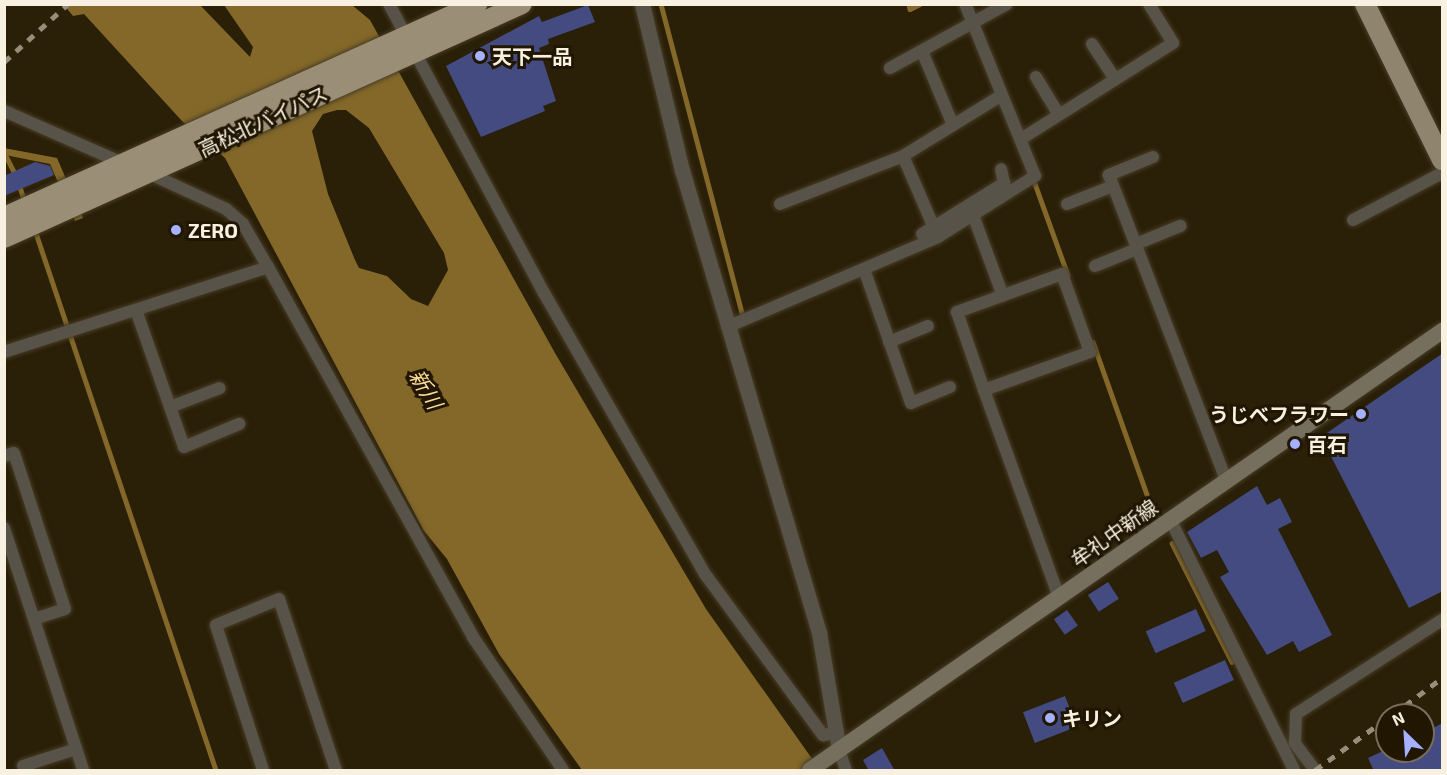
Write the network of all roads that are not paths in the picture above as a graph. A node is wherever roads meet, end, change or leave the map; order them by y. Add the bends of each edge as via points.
1 (389, 4) edge
2 (477, 4) edge
3 (522, 4) edge
4 (642, 4) edge
5 (965, 4) edge
6 (1007, 4) edge
7 (1149, 4) edge
8 (1365, 4) edge
9 (973, 24) junction
10 (411, 44) junction
11 (1092, 44) dead end
12 (922, 51) junction
13 (890, 68) dead end
14 (1036, 77) dead end
15 (1115, 80) junction
16 (1002, 95) junction
17 (4, 111) edge
18 (1059, 115) junction
19 (953, 125) junction
20 (1021, 140) junction
21 (903, 156) junction
22 (1153, 157) dead end
23 (1443, 160) edge
24 (130, 161) junction
25 (1001, 170) dead end
26 (154, 171) junction
27 (1443, 173) edge
28 (1113, 186) junction
29 (780, 204) dead end
30 (1067, 204) dead end
31 (973, 215) junction
32 (4, 218) edge
33 (1353, 220) dead end
34 (1180, 226) dead end
35 (936, 232) junction
36 (922, 234) dead end
37 (4, 238) edge
38 (1136, 246) junction
39 (1095, 266) dead end
40 (268, 267) junction
41 (864, 269) junction
42 (1003, 296) junction
43 (136, 310) junction
44 (928, 326) dead end
45 (727, 327) junction
46 (1443, 331) edge
47 (890, 342) junction
48 (4, 352) edge
49 (950, 387) dead end
50 (220, 388) dead end
51 (984, 390) junction
52 (170, 407) junction
53 (239, 424) dead end
54 (4, 456) edge
55 (1226, 480) junction
56 (1170, 519) junction
57 (4, 528) edge
58 (1059, 597) junction
59 (34, 619) junction
60 (1443, 620) edge
61 (834, 747) junction
62 (76, 749) junction
63 (23, 766) dead end
64 (83, 771) edge
65 (263, 771) edge
66 (336, 771) edge
67 (563, 771) edge
68 (810, 771) edge
69 (846, 771) edge
70 (1294, 771) edge
71 (1315, 771) edge

1 - 10 street
2 - 10 highway, 高松北バイパス
3 - 10 highway, 高松北バイパス
4 - 45 street
5 - 9 street
6 - 9 street
7 - 15 street via 1173,43
8 - 23 main road
9 - 12 street
9 - 16 street
10 - 24 highway, 高松北バイパス
10 - 26 highway, 高松北バイパス
10 - 61 street via 550,303 705,574
11 - 15 street
12 - 13 street
12 - 19 street
14 - 18 street
15 - 18 street
16 - 19 street
16 - 20 street
17 - 24 street
18 - 20 street
19 - 21 street
20 - 31 street via 1035,176
21 - 29 street
21 - 35 street
22 - 28 street via 1109,175
24 - 26 street
24 - 32 highway, 高松北バイパス
25 - 35 street via 1004,183
26 - 37 highway, 高松北バイパス
26 - 40 street via 226,209 243,224
27 - 33 street
28 - 30 street
28 - 38 street
31 - 35 street
31 - 42 street
34 - 38 street
35 - 36 street
35 - 41 street
38 - 39 street
38 - 55 street
40 - 43 street
40 - 67 street via 472,637
41 - 45 street
41 - 47 street
42 - 51 street via 957,312
42 - 51 street via 1062,274 1090,352
43 - 48 street
43 - 52 street
44 - 47 street
45 - 61 street via 819,633
46 - 55 main road, 牟礼中新線
47 - 49 street via 911,403
50 - 52 street
51 - 58 street
52 - 53 street via 184,447
54 - 59 street via 14,453 66,609
55 - 56 main road, 牟礼中新線
56 - 58 main road, 牟礼中新線
56 - 70 street
57 - 59 street
58 - 61 main road, 牟礼中新線
59 - 62 street
60 - 71 street via 1296,714 1296,743
61 - 68 main road, 牟礼中新線
61 - 69 street
62 - 63 street
62 - 64 street
65 - 66 street via 216,625 279,599

